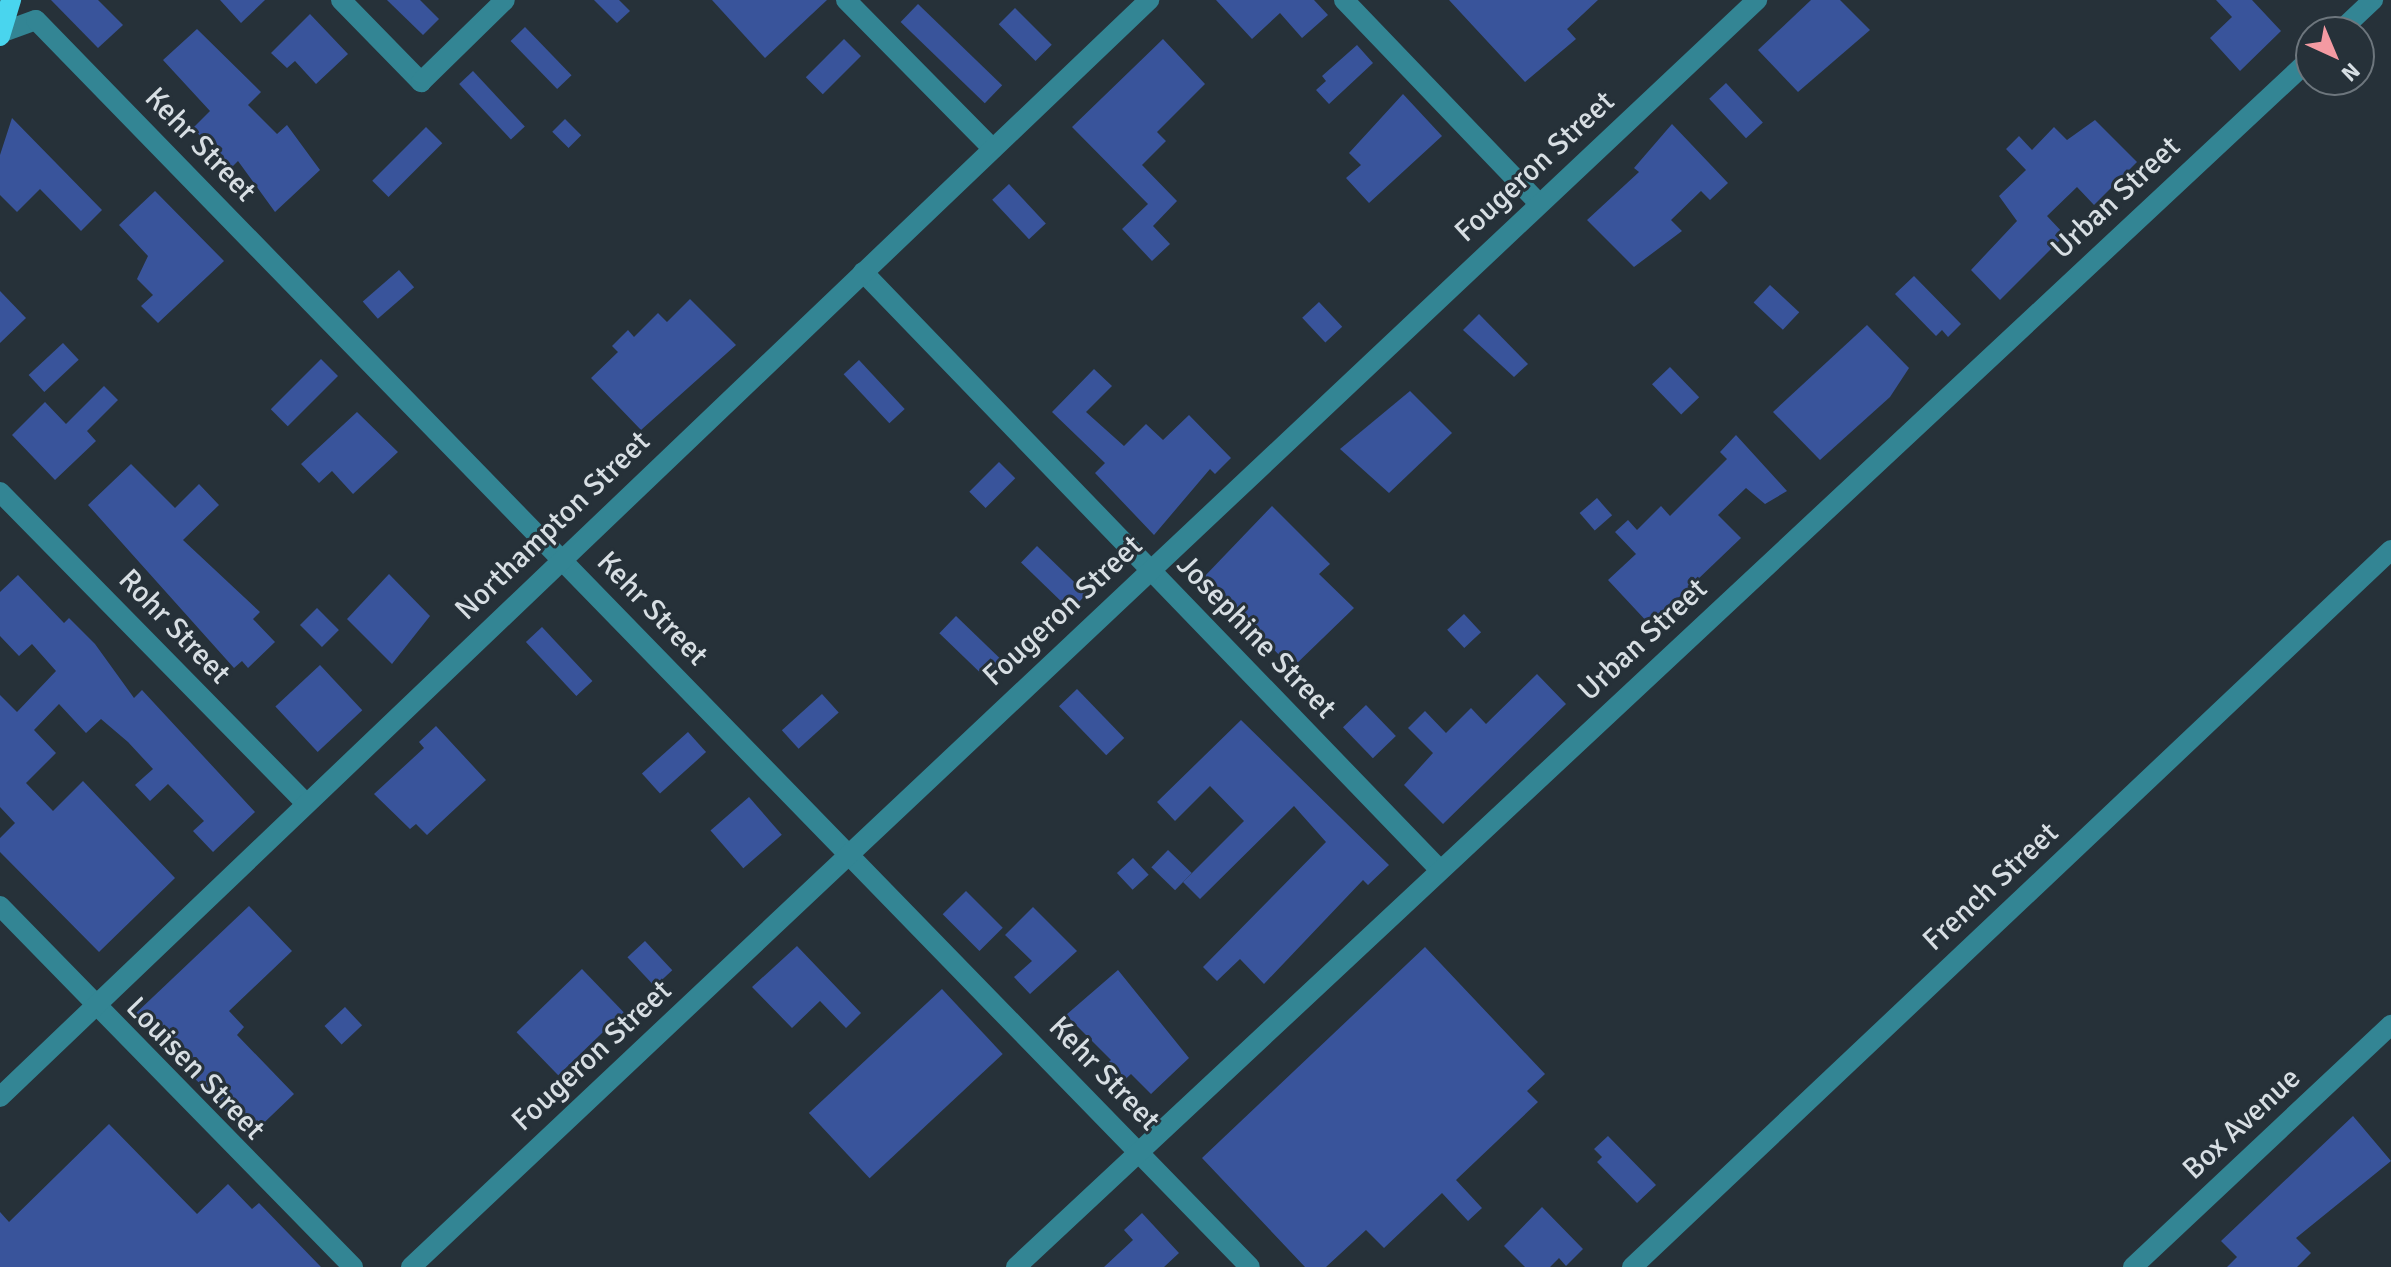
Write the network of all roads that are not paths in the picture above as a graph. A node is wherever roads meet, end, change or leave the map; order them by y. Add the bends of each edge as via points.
1 (11, 0) edge
2 (341, 0) edge
3 (505, 0) edge
4 (846, 0) edge
5 (1149, 0) edge
6 (1344, 0) edge
7 (1757, 0) edge
8 (2373, 0) edge
9 (2356, 16) edge
10 (0, 34) edge
11 (2295, 73) edge
12 (993, 149) junction
13 (1539, 203) junction
14 (863, 272) junction
15 (0, 492) edge
16 (2391, 550) edge
17 (561, 558) junction
18 (1150, 570) junction
19 (306, 803) junction
20 (850, 853) junction
21 (1440, 870) junction
22 (0, 906) edge
23 (95, 1007) junction
24 (2391, 1025) edge
25 (0, 1097) edge
26 (1138, 1153) junction
27 (353, 1267) edge
28 (411, 1267) edge
29 (1016, 1267) edge
30 (1250, 1267) edge
31 (1632, 1267) edge
32 (2133, 1267) edge

1 - 10 main road
2 - 3 street via 421,82
4 - 12 street
5 - 12 street, Northampton Street
6 - 13 street
7 - 13 street, Fougeron Street
8 - 9 street
10 - 17 street, Kehr Street via 36,20
11 - 21 street, Urban Street
12 - 14 street, Northampton Street
13 - 18 street, Fougeron Street
14 - 17 street, Northampton Street
14 - 18 street, Josephine Street
15 - 19 street, Rohr Street
16 - 31 street, French Street
17 - 19 street, Northampton Street
17 - 20 street, Kehr Street
18 - 20 street, Fougeron Street
18 - 21 street, Josephine Street
19 - 23 street, Northampton Street
20 - 26 street, Kehr Street
20 - 28 street, Fougeron Street
21 - 26 street, Urban Street
22 - 23 street, Louisen Street
23 - 25 street, Northampton Street
23 - 27 street, Louisen Street
24 - 32 street, Box Avenue
26 - 29 street, Urban Street
26 - 30 street, Kehr Street

